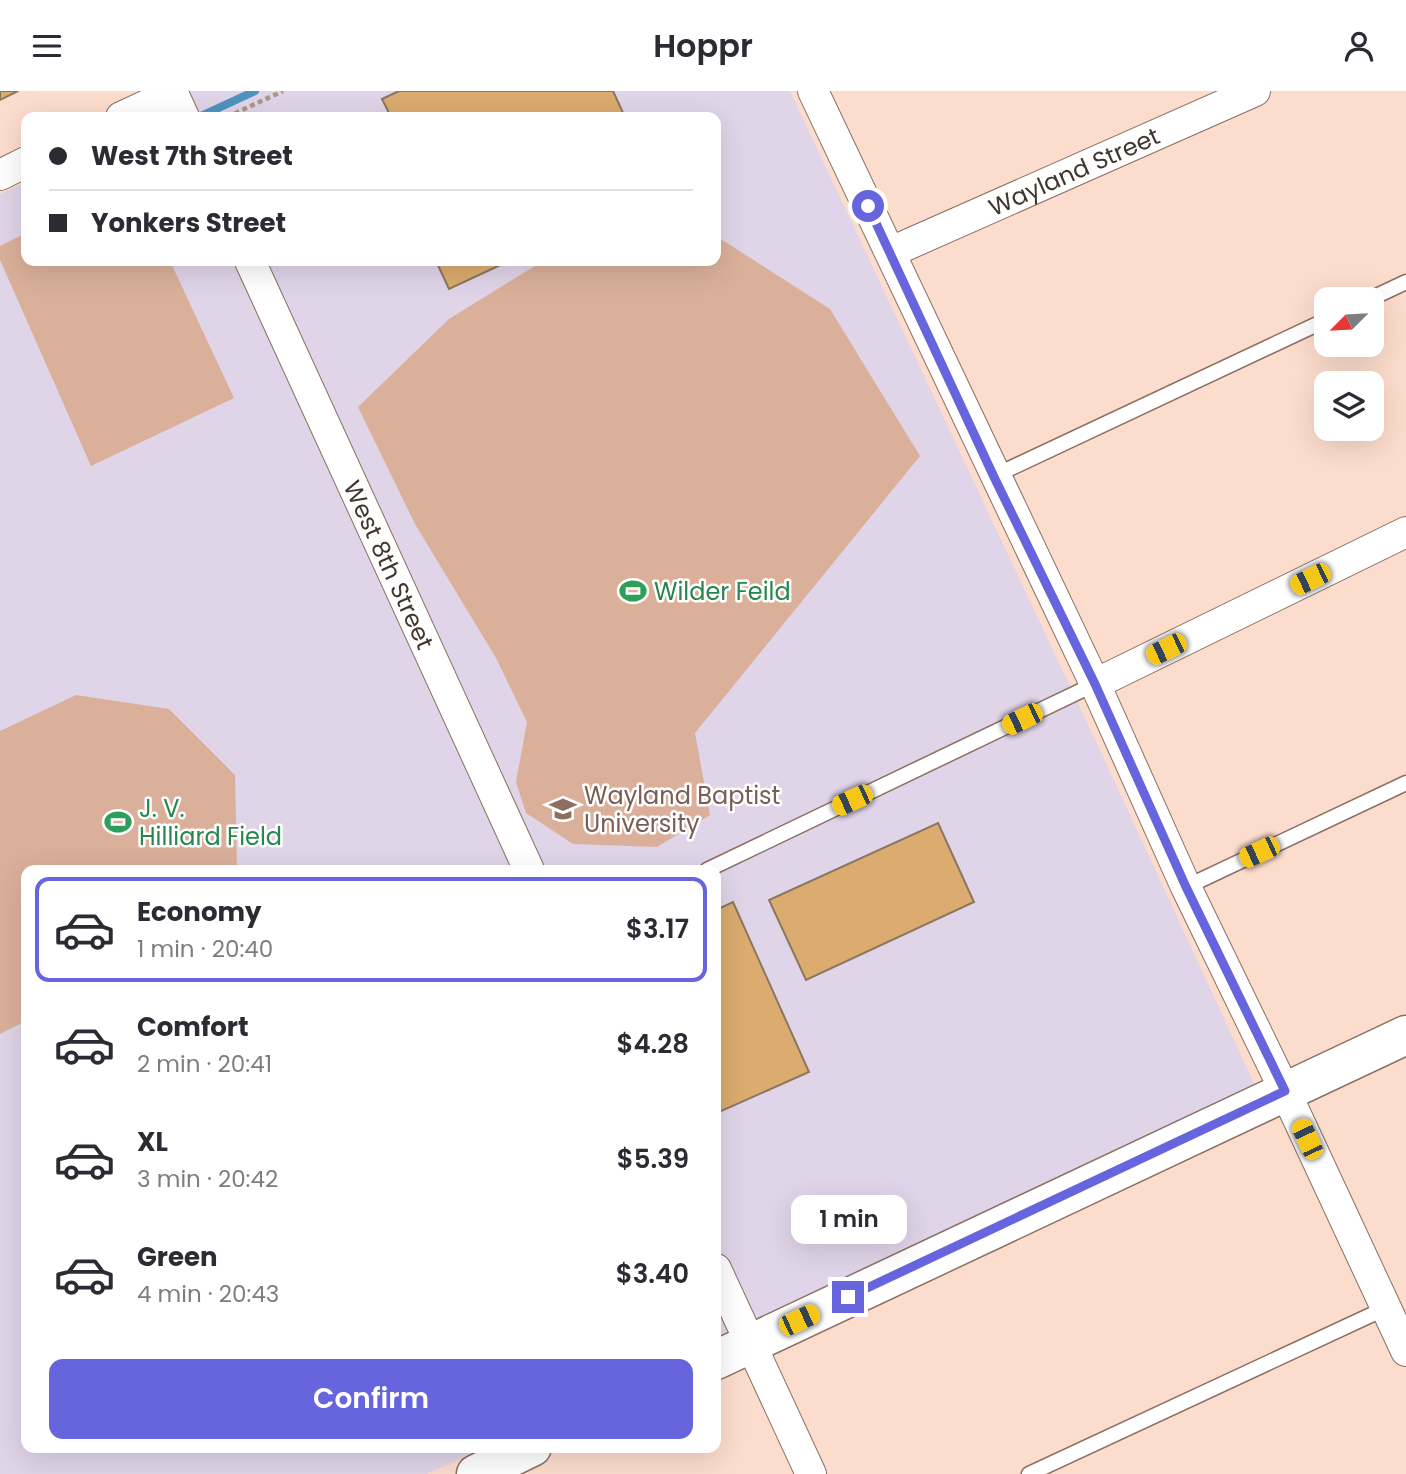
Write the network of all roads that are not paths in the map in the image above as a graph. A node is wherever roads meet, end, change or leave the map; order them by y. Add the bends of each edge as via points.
1 (813, 91) edge
2 (1255, 91) edge
3 (176, 100) edge
4 (137, 112) edge
5 (21, 164) edge
6 (0, 175) edge
7 (891, 252) junction
8 (252, 266) edge
9 (1406, 282) edge
10 (1384, 292) edge
11 (1314, 326) edge
12 (994, 477) junction
13 (1406, 532) edge
14 (1095, 684) junction
15 (1406, 783) edge
16 (527, 865) edge
17 (717, 865) edge
18 (1186, 887) junction
19 (1406, 1035) edge
20 (1285, 1091) junction
21 (721, 1280) edge
22 (1386, 1308) junction
23 (751, 1343) junction
24 (1406, 1351) edge
25 (721, 1358) edge
26 (520, 1453) edge
27 (476, 1474) edge
28 (811, 1474) edge
29 (1029, 1474) edge

1 - 7 street
2 - 7 street, Wayland Street
3 - 4 street
5 - 6 street
7 - 12 street
8 - 16 street, West 8th Street
9 - 10 lane
11 - 12 lane
12 - 14 street
13 - 14 street
14 - 17 lane
14 - 18 street
15 - 18 lane
18 - 20 street
19 - 20 street
20 - 22 street
20 - 23 street
21 - 23 street
22 - 24 street
22 - 29 lane
23 - 25 street
23 - 28 street
26 - 27 street

